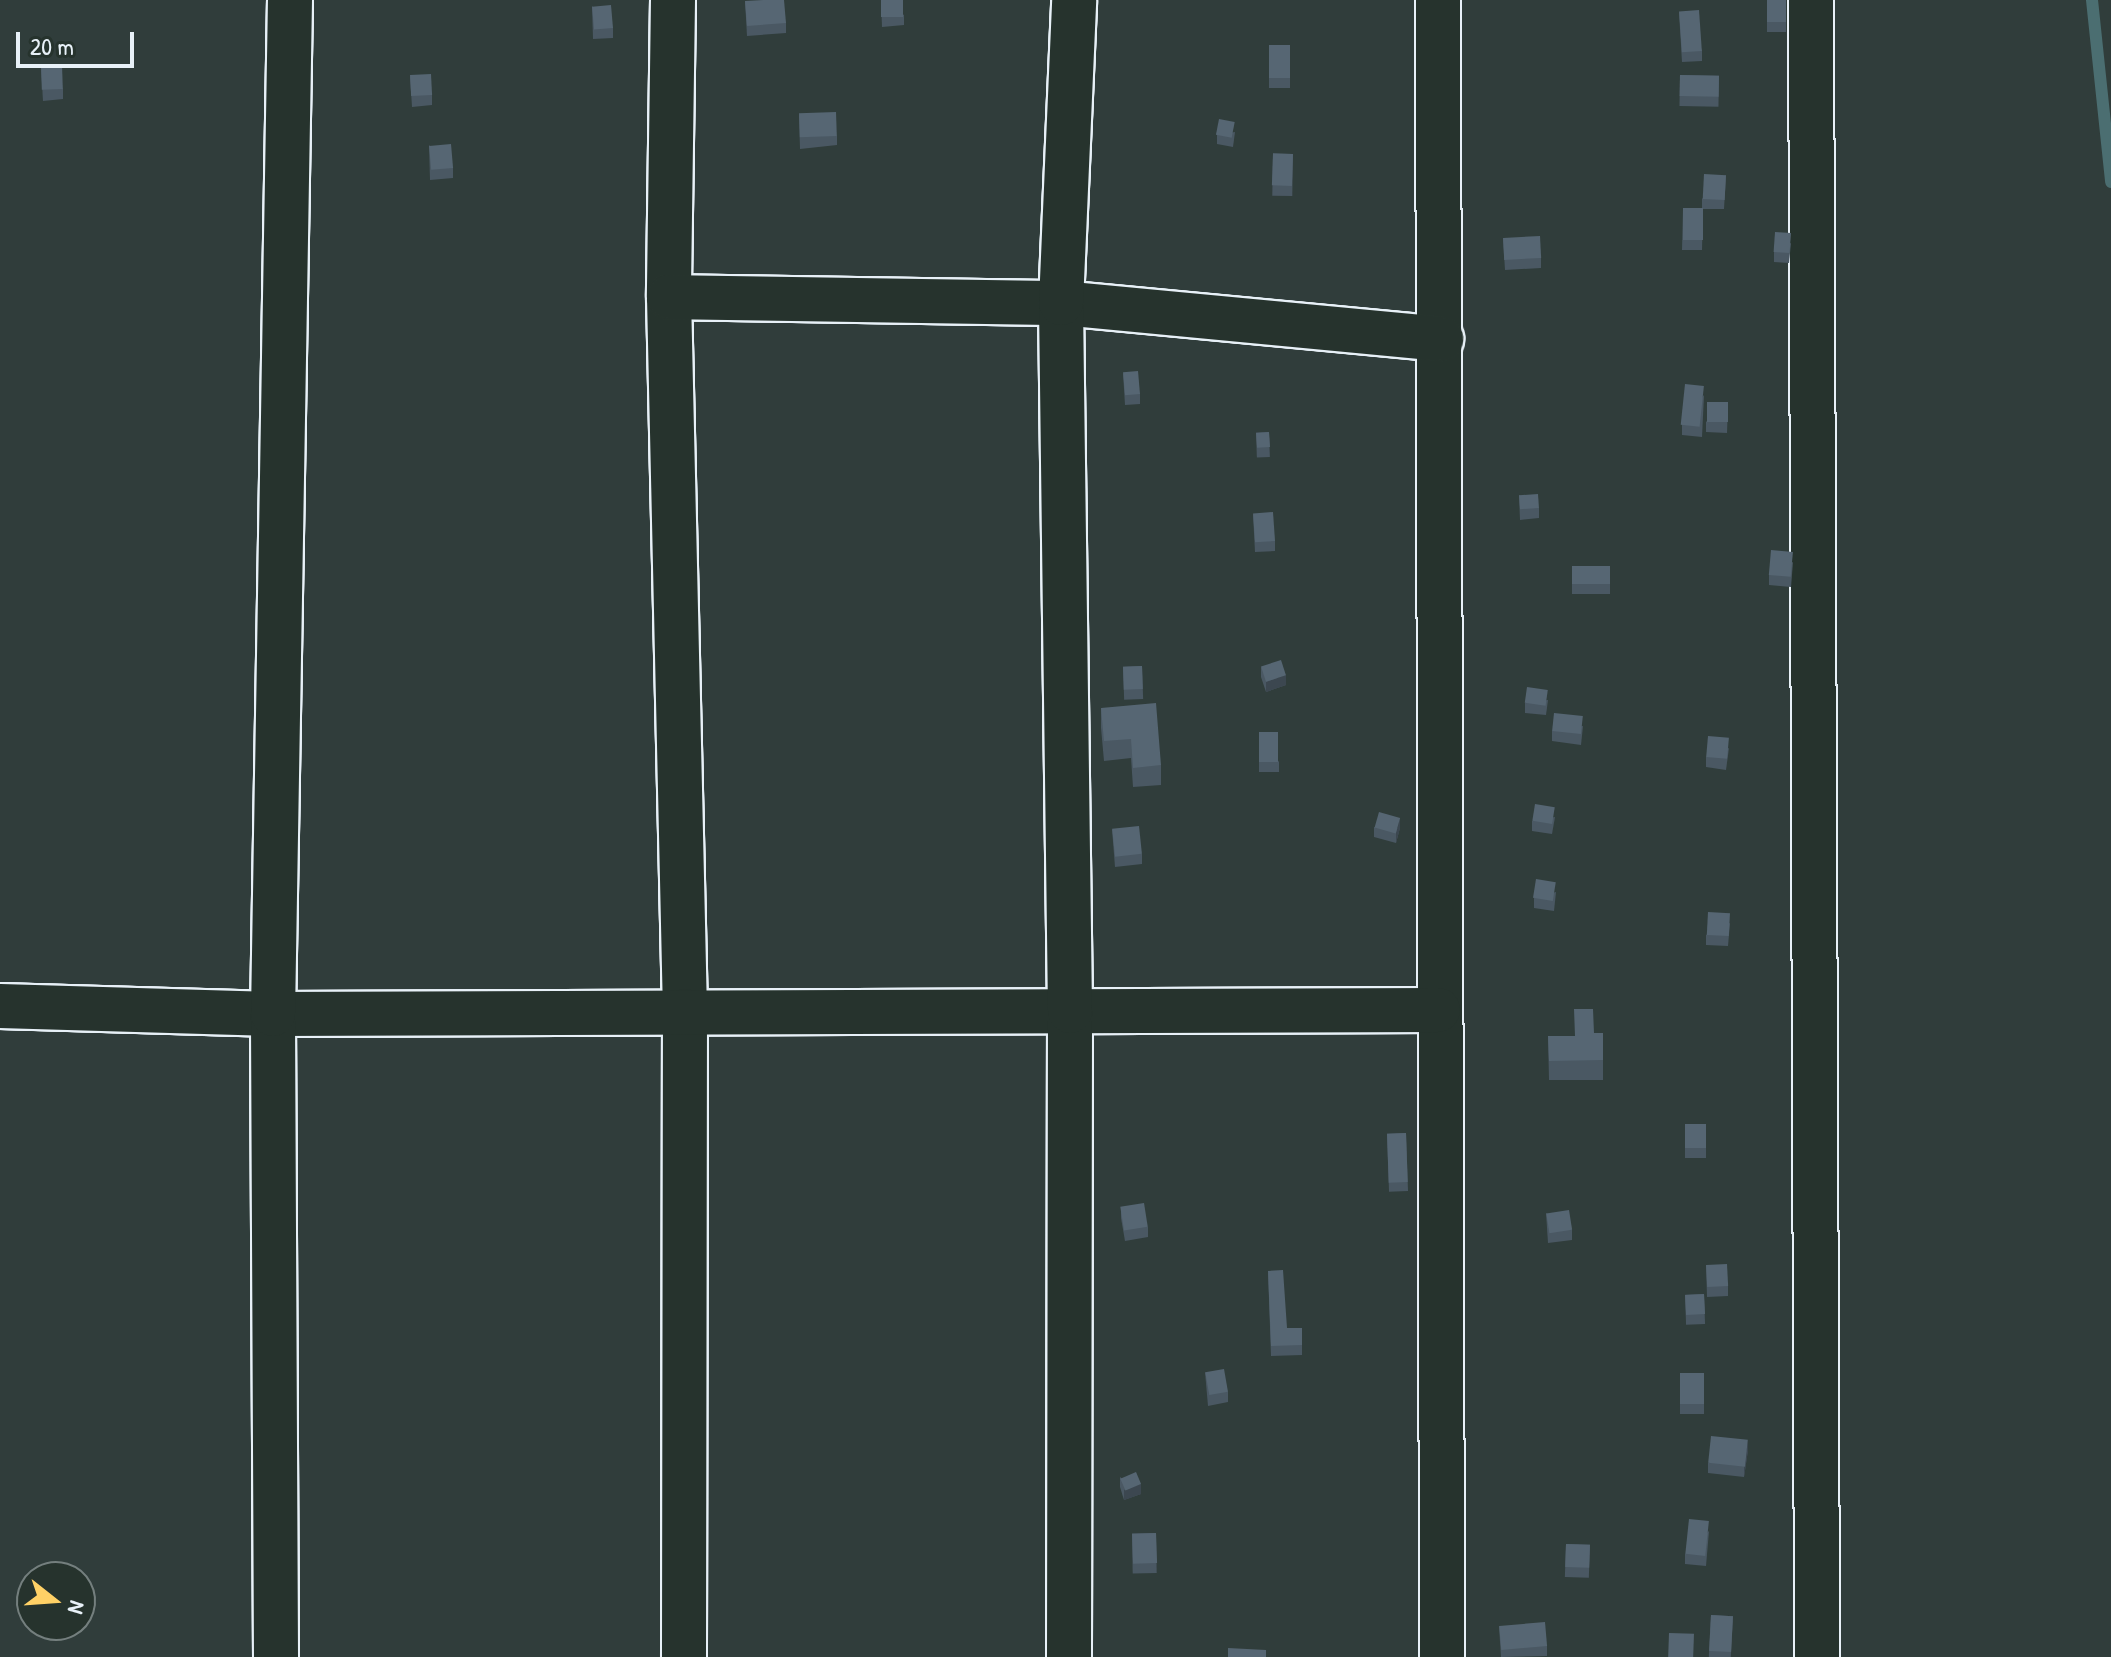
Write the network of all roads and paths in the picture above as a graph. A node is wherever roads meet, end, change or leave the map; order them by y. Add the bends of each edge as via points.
1 (290, 0) edge
2 (673, 0) edge
3 (1074, 0) edge
4 (1438, 0) edge
5 (1811, 0) edge
6 (669, 297) junction
7 (1061, 303) junction
8 (1441, 339) junction
9 (0, 1006) edge
10 (1438, 1010) junction
11 (685, 1011) junction
12 (1070, 1011) junction
13 (273, 1014) junction
14 (276, 1657) edge
15 (684, 1657) edge
16 (1069, 1657) edge
17 (1442, 1657) edge
18 (1817, 1657) edge

1 - 13 street
2 - 6 street
3 - 7 street
4 - 8 street
5 - 18 street
6 - 7 street
6 - 11 street
7 - 8 street
7 - 12 street
8 - 10 street
9 - 13 street
10 - 12 street
10 - 17 street
11 - 12 street
11 - 13 street
11 - 15 street
12 - 16 street
13 - 14 street

